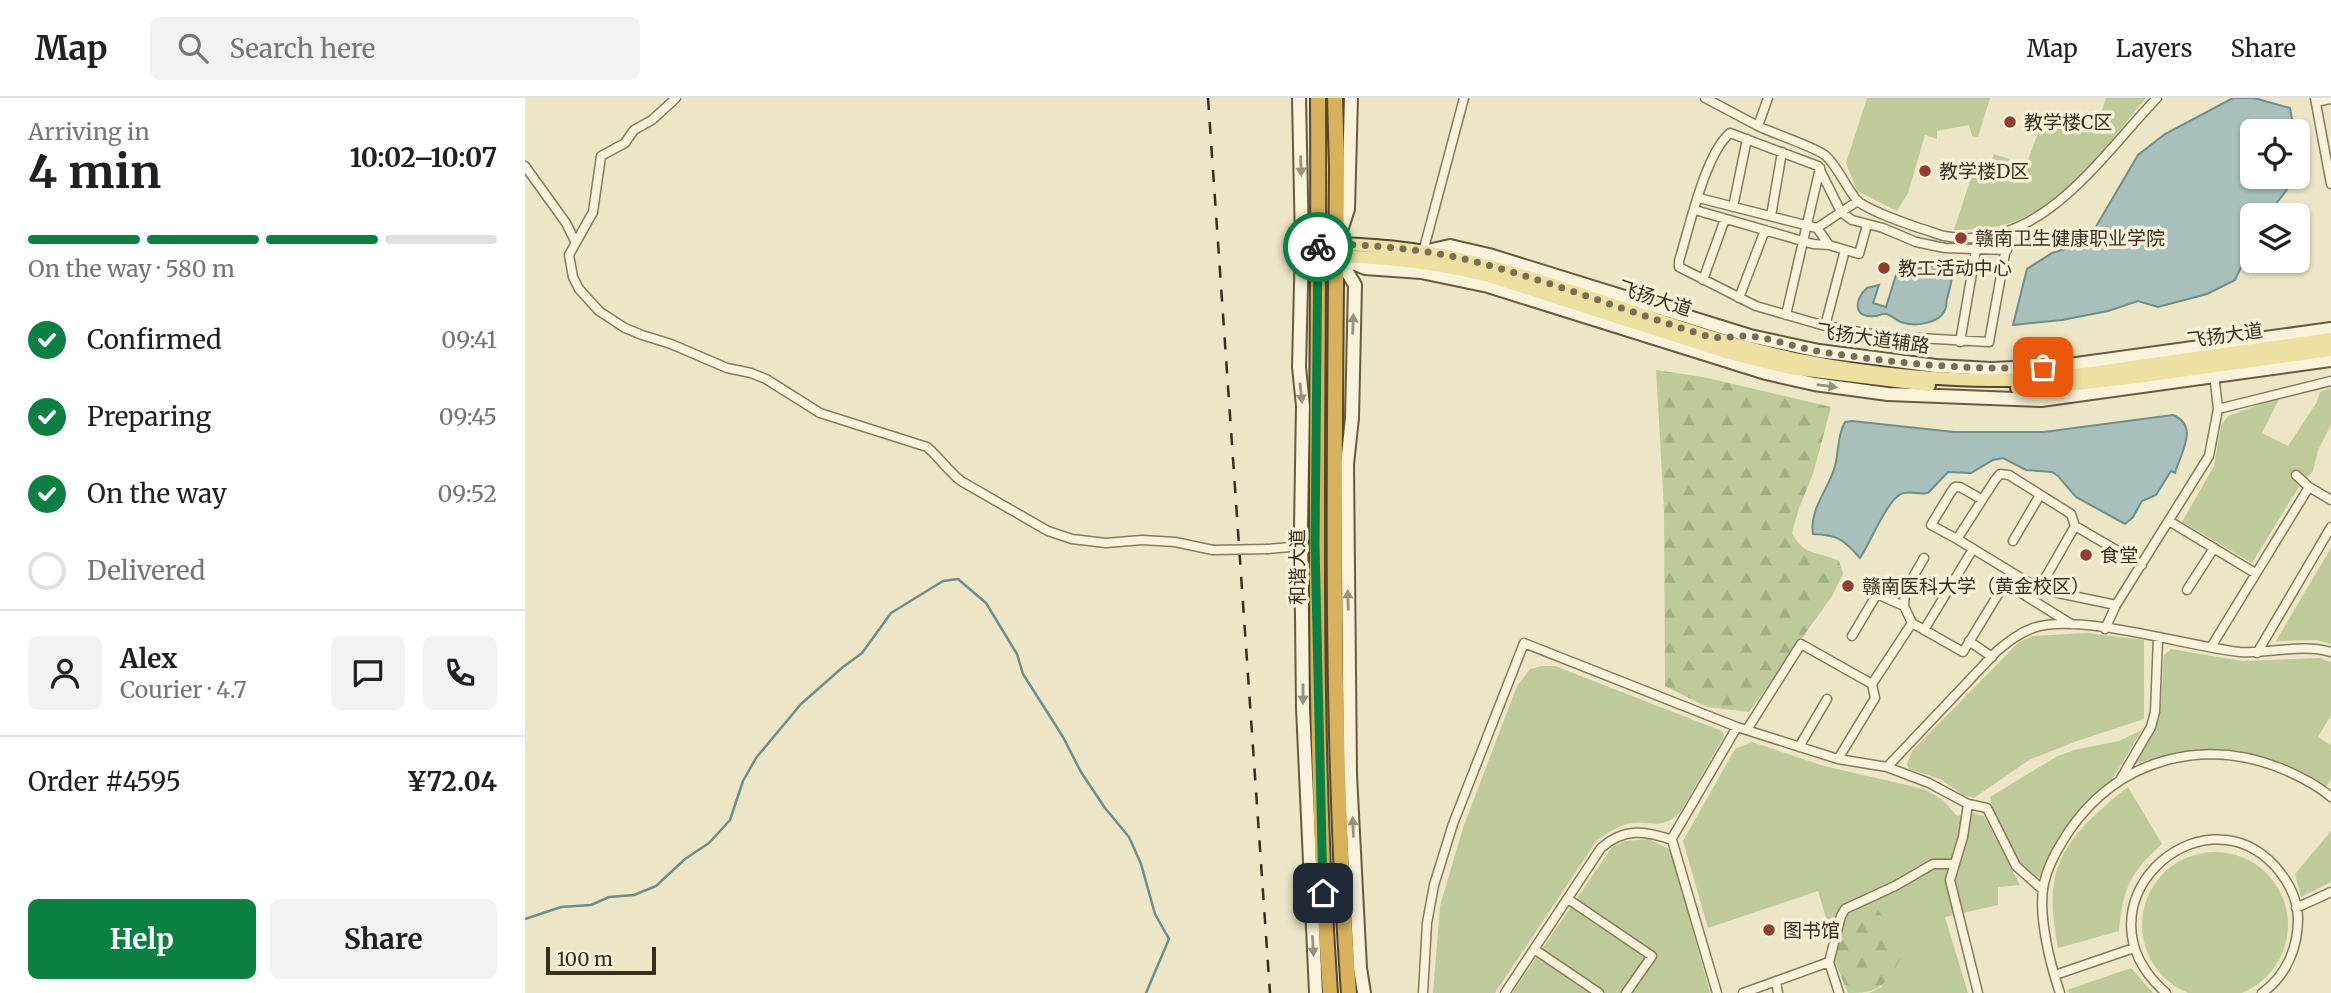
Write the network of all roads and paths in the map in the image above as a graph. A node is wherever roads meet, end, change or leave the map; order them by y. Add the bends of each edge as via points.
1 (676, 98) edge
2 (1299, 98) edge
3 (1318, 98) edge
4 (1335, 98) edge
5 (1351, 98) edge
6 (1464, 98) edge
7 (1705, 98) edge
8 (1768, 98) edge
9 (2157, 98) edge
10 (2331, 99) edge
11 (2316, 100) edge
12 (1758, 126) junction
13 (1747, 139) junction
14 (1782, 152) junction
15 (525, 166) edge
16 (1820, 169) junction
17 (2331, 184) edge
18 (1699, 198) junction
19 (1858, 201) junction
20 (1733, 207) junction
21 (1695, 210) junction
22 (1841, 212) junction
23 (1771, 216) junction
24 (1725, 219) junction
25 (1807, 225) junction
26 (1867, 225) junction
27 (1817, 228) junction
28 (1765, 230) junction
29 (2009, 231) junction
30 (575, 241) junction
31 (1803, 242) junction
32 (1829, 245) junction
33 (1310, 250) junction
34 (1337, 250) junction
35 (1845, 250) junction
36 (1976, 250) junction
37 (2007, 250) junction
38 (1423, 252) junction
39 (1364, 268) junction
40 (1703, 281) junction
41 (1355, 285) junction
42 (1739, 298) junction
43 (1786, 315) junction
44 (1825, 326) junction
45 (2329, 332) edge
46 (1750, 336) junction
47 (1711, 337) junction
48 (1683, 338) junction
49 (1960, 341) junction
50 (1803, 348) junction
51 (2331, 350) edge
52 (2276, 357) junction
53 (1713, 358) junction
54 (2114, 360) junction
55 (2331, 360) edge
56 (2312, 363) junction
57 (2149, 365) junction
58 (1833, 366) junction
59 (2062, 366) junction
60 (2213, 366) junction
61 (1790, 368) junction
62 (1766, 373) junction
63 (1852, 377) junction
64 (2129, 378) junction
65 (2031, 379) junction
66 (2331, 381) edge
67 (2104, 393) junction
68 (1888, 394) junction
69 (2218, 409) junction
70 (2296, 475) dead end
71 (2309, 487) junction
72 (2040, 495) junction
73 (1981, 499) junction
74 (2331, 500) edge
75 (2169, 521) junction
76 (2075, 526) junction
77 (2331, 527) edge
78 (1957, 539) junction
79 (2013, 541) dead end
80 (1303, 545) junction
81 (2214, 548) junction
82 (1973, 549) junction
83 (1924, 558) dead end
84 (2142, 565) junction
85 (2255, 573) junction
86 (2039, 589) junction
87 (2187, 590) dead end
88 (2116, 605) junction
89 (1904, 606) junction
90 (1912, 623) junction
91 (2071, 624) junction
92 (2105, 629) junction
93 (1924, 630) junction
94 (1852, 636) dead end
95 (2158, 638) junction
96 (1969, 641) junction
97 (2211, 647) junction
98 (2331, 652) edge
99 (2257, 653) junction
100 (1992, 657) junction
101 (1873, 684) junction
102 (1827, 698) dead end
103 (1737, 727) junction
104 (1748, 729) junction
105 (1799, 747) junction
106 (1838, 759) junction
107 (1887, 767) junction
108 (2119, 781) junction
109 (2330, 792) edge
110 (1968, 804) junction
111 (1671, 840) junction
112 (1954, 864) junction
113 (2043, 890) junction
114 (2331, 892) edge
115 (1568, 899) junction
116 (2296, 908) junction
117 (2134, 948) junction
118 (1534, 949) junction
119 (1829, 962) junction
120 (2055, 975) junction
121 (1776, 981) junction
122 (1316, 993) edge
123 (1330, 993) edge
124 (1349, 993) edge
125 (1364, 993) edge
126 (1423, 993) edge
127 (1505, 993) edge
128 (1599, 993) edge
129 (1626, 993) edge
130 (1717, 993) edge
131 (1743, 993) edge
132 (1778, 993) edge
133 (1839, 993) edge
134 (1978, 993) edge
135 (2060, 993) edge
136 (2166, 993) edge
137 (2262, 993) edge

1 - 30 street via 634,130 625,143 601,156 593,212
2 -> 33 street
3 - 33 highway, 和谐大道
4 - 34 highway, 和谐大道
5 - 34 street via 1348,209
6 - 38 street
7 - 12 street
8 - 12 street
9 - 29 street via 2078,186 2045,212
10 - 11 street
11 - 17 street
12 - 19 street via 1823,153
13 - 14 street
13 - 18 street via 1730,133 1721,140
13 - 20 street
14 - 16 street
14 - 23 street
15 - 30 street
16 - 22 street
16 - 25 street
18 - 20 street
18 - 21 street
19 - 22 street
19 - 29 street via 1898,221 1945,236 1978,237
20 - 23 street
21 - 24 street
21 - 40 street via 1679,267
22 - 26 street
22 - 27 street
23 - 25 street
24 - 28 street
24 - 40 street
25 - 27 street
25 - 31 street
26 - 35 street via 1859,254
26 - 36 street via 1916,242
27 - 32 street
28 - 31 street
28 - 42 street
29 - 37 street
30 - 80 street, bridge via 569,255 579,289 599,311 625,328 751,373 820,413 927,447 961,481 1048,531 1072,540 1175,542 1213,550
31 - 32 street
31 - 43 street
32 - 35 street
33 - 34 main road, 飞扬大道
33 -> 80 street via 1299,367
33 - 123 highway, 和谐大道 via 1317,709
34 - 38 main road, 飞扬大道
34 - 39 street
34 - 41 street
34 - 48 main road, 飞扬大道 via 1454,267
34 - 124 highway, 和谐大道 via 1336,705
35 - 44 street
36 - 37 street
36 - 49 street
37 - 49 street via 1989,342
38 - 46 street, 飞扬大道辅路 via 1450,246 1489,255
38 - 47 main road, 飞扬大道 via 1494,267
39 - 41 street
39 - 53 street via 1442,275 1488,286
40 - 42 street
125 -> 41 street via 1350,775 1347,464
42 - 43 street
43 - 44 street
44 - 49 street via 1883,336
45 - 54 street, 飞扬大道辅路
45 - 60 main road, 飞扬大道
46 - 47 street
46 - 50 street, 飞扬大道辅路
47 - 58 main road, 飞扬大道
48 - 53 street
48 - 61 main road, 飞扬大道
50 - 58 street
50 - 59 street, 飞扬大道辅路 via 1937,366
51 - 52 main road, 飞扬大道
52 - 56 street
52 - 60 main road, 飞扬大道
53 - 62 street
54 - 57 street
54 - 59 street, 飞扬大道辅路
55 - 56 street
56 - 60 street
57 - 60 main road, 飞扬大道
57 - 65 main road, 飞扬大道
58 - 65 main road, 飞扬大道 via 1934,377
59 - 65 street
60 - 64 main road, 飞扬大道
60 - 67 street
60 - 69 street
61 - 62 street
61 - 63 main road, 飞扬大道
62 -> 68 street
63 - 64 main road, 飞扬大道 via 1934,386 2027,388
63 - 68 street
64 - 67 street
66 - 69 street
67 - 68 street via 2041,400
69 - 75 street via 2209,456
70 - 71 street
71 - 74 street
71 - 85 street
72 - 73 street via 2000,474
72 - 76 street via 2071,514
72 - 79 street
73 - 78 street
73 - 78 street via 1955,487 1931,525
75 - 81 street
75 - 84 street
76 - 84 street
76 - 86 street
77 - 99 street
78 - 82 street
80 -> 122 street via 1303,708
81 - 85 street
81 - 87 street
82 - 86 street
82 - 93 street
83 - 89 street via 1905,591
84 - 88 street
85 - 97 street
86 - 88 street
88 - 92 street
89 - 90 street
89 - 94 street via 1877,594
90 - 93 street
90 - 101 street
91 - 92 street
91 - 96 street via 2005,583
91 - 100 street via 2035,627 2014,637
92 - 95 street
93 - 96 street via 1962,652
95 - 97 street
95 - 108 street via 2151,727
96 - 100 street
97 - 99 street
98 - 99 street via 2308,648
100 - 107 street
101 - 104 street via 1801,644
101 - 106 street via 1875,698
102 - 105 street
103 - 104 street
103 - 111 street
103 - 126 street via 1524,643 1434,885
104 - 105 street
105 - 106 street
106 - 107 street
107 - 110 street
108 - 109 street via 2150,765 2198,753 2267,763
108 - 113 street via 2080,816 2048,869
110 - 112 street
110 - 113 street via 1987,808 2016,866
111 - 115 street via 1649,832 1618,835 1601,848
111 - 130 street
112 - 119 street via 1933,864 1845,909
112 - 134 street via 1950,880
113 - 120 street via 2044,927
114 - 116 street
115 - 118 street
115 - 129 street via 1652,956
116 - 117 street via 2283,875 2250,848 2209,840 2187,845 2153,867 2141,884 2133,903
116 - 137 street via 2297,937 2291,957
117 - 120 street
117 - 136 street via 2152,981
118 - 127 street
118 - 128 street
119 - 121 street
119 - 133 street
120 - 135 street
121 - 131 street
121 - 132 street

